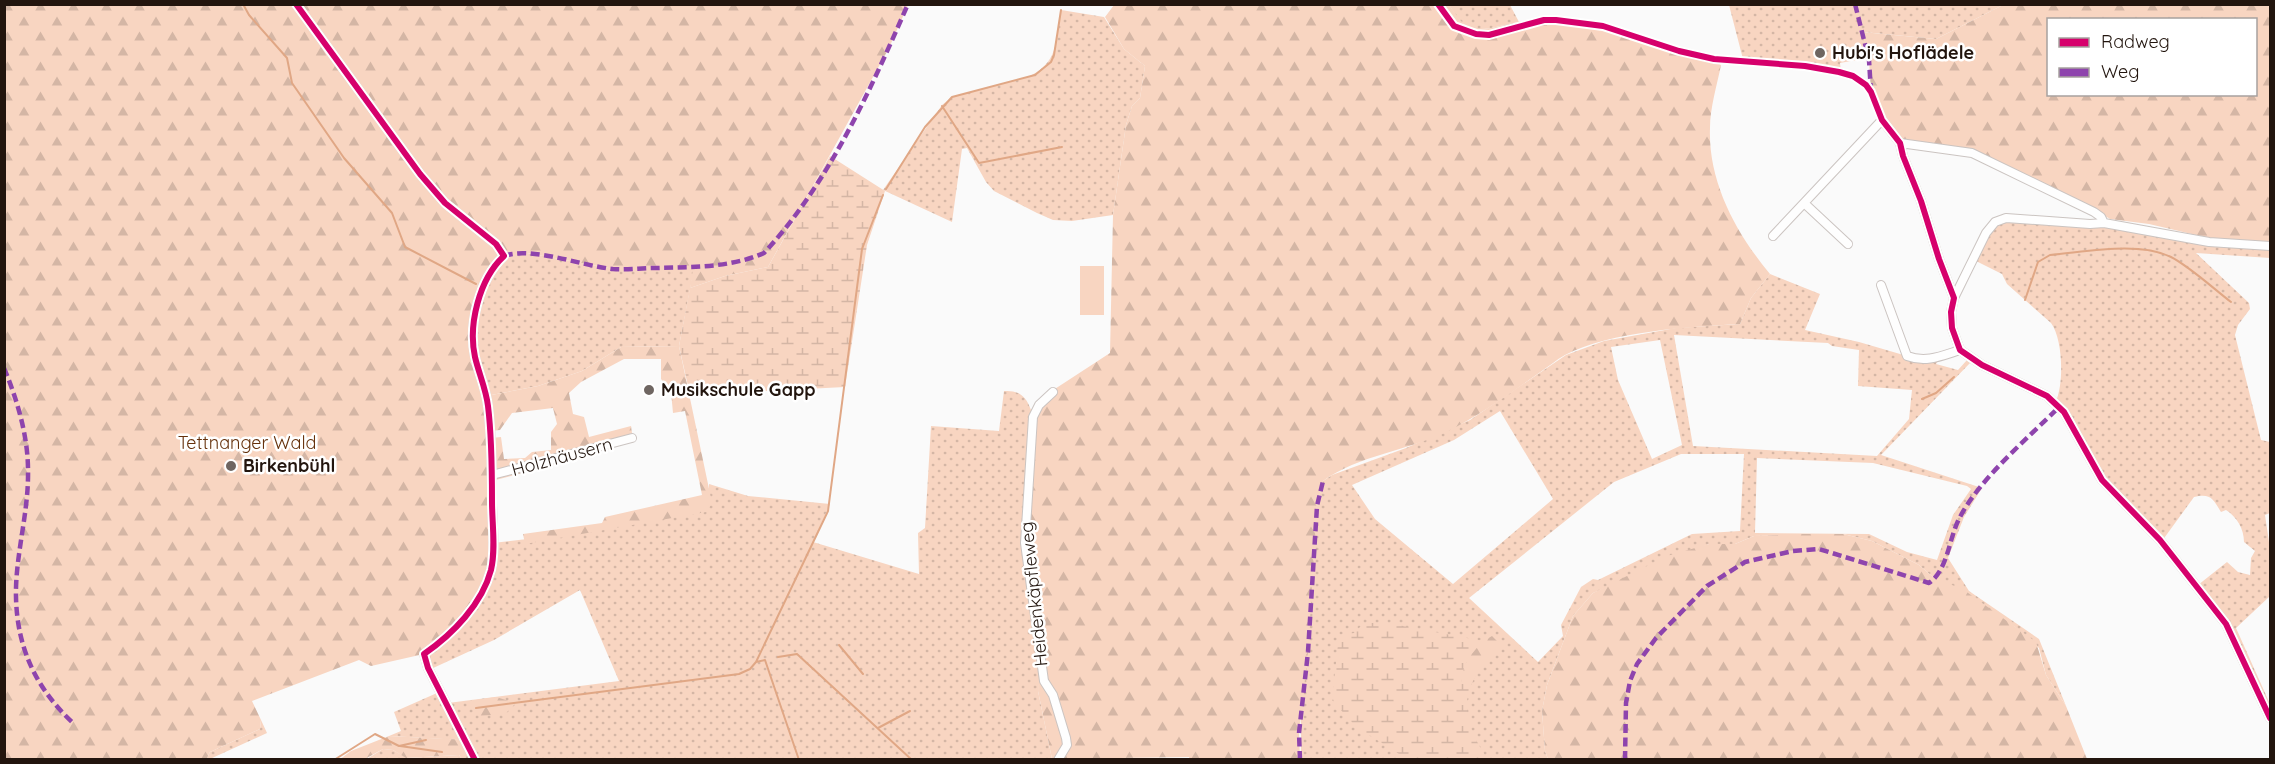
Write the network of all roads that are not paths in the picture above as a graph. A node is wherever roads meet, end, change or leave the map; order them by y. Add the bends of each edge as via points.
1 (296, 4) edge
2 (1900, 143) junction
3 (1803, 203) junction
4 (2104, 223) junction
5 (1773, 236) dead end
6 (1848, 244) dead end
7 (2271, 246) edge
8 (1881, 285) dead end
9 (1954, 298) junction
10 (1960, 350) junction
11 (1053, 392) dead end
12 (632, 438) dead end
13 (492, 475) junction
14 (2271, 718) edge
15 (475, 759) edge
16 (1058, 759) edge

1 - 13 street via 420,174 445,203 496,244 504,256 489,275 478,301 473,330 488,405
2 - 3 street via 1882,120
2 - 4 street via 1972,153 2094,212
2 - 9 street
3 - 5 street
3 - 6 street
4 - 7 street via 2209,242
4 - 9 street via 2016,218 1995,222
8 - 10 street via 1907,356 1926,360
9 - 10 street via 1952,328
10 - 14 street via 2046,396 2064,412 2102,480 2160,540 2226,624
11 - 16 street, Heidenkäpfleweg via 1033,417 1025,524 1044,681 1053,696 1067,745
12 - 13 street, Holzhäusern
13 - 15 street via 491,569 481,595 466,616 424,654

